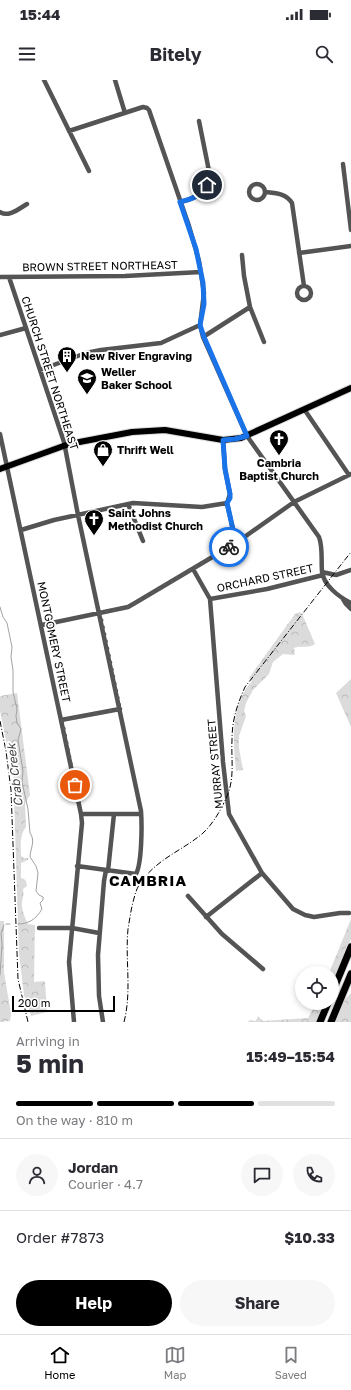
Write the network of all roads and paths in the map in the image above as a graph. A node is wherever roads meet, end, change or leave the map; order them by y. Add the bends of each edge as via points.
1 (44, 80) edge
2 (115, 80) edge
3 (125, 113) junction
4 (199, 121) dead end
5 (69, 131) junction
6 (343, 164) dead end
7 (88, 172) dead end
8 (264, 192) dead end
9 (180, 202) junction
10 (27, 204) dead end
11 (0, 212) edge
12 (351, 230) edge
13 (351, 246) edge
14 (299, 253) junction
15 (242, 255) dead end
16 (201, 272) junction
17 (0, 277) edge
18 (9, 277) junction
19 (304, 286) dead end
20 (250, 307) junction
21 (200, 325) junction
22 (26, 328) junction
23 (0, 335) edge
24 (204, 337) junction
25 (264, 342) dead end
26 (40, 370) junction
27 (351, 388) edge
28 (304, 409) junction
29 (0, 434) edge
30 (247, 436) junction
31 (223, 440) junction
32 (65, 445) junction
33 (7, 466) junction
34 (0, 469) edge
35 (350, 474) edge
36 (294, 502) junction
37 (227, 503) junction
38 (128, 504) junction
39 (78, 514) junction
40 (21, 530) junction
41 (143, 541) dead end
42 (236, 543) junction
43 (193, 569) junction
44 (351, 570) edge
45 (322, 574) junction
46 (210, 599) junction
47 (343, 599) junction
48 (351, 603) edge
49 (351, 609) edge
50 (100, 613) junction
51 (42, 625) junction
52 (120, 709) junction
53 (62, 720) junction
54 (81, 814) junction
55 (114, 814) junction
56 (141, 814) junction
57 (77, 866) junction
58 (107, 871) junction
59 (262, 874) junction
60 (188, 896) dead end
61 (349, 913) dead end
62 (206, 917) junction
63 (39, 928) dead end
64 (72, 928) junction
65 (99, 933) junction
66 (351, 947) edge
67 (263, 969) dead end
68 (351, 974) edge
69 (339, 976) edge
70 (325, 1010) edge
71 (74, 1022) edge
72 (103, 1022) edge
73 (320, 1022) edge
74 (331, 1022) edge

1 - 5 street
2 - 3 street
3 - 5 street
3 - 9 street via 144,107 149,110
4 - 9 street via 209,178 204,191 198,196
5 - 7 street
6 - 12 street
8 - 14 street via 283,195 292,203
9 - 16 street
10 - 11 street via 8,214
13 - 14 street
14 - 19 street
15 - 20 street
16 - 18 street, BROWN STREET NORTHEAST via 125,276
16 - 21 street via 204,293
17 - 18 street, BROWN STREET NORTHEAST
18 - 22 street, CHURCH STREET NORTHEAST
20 - 24 street
20 - 25 street
21 - 24 street
21 - 26 street via 161,343 86,353
22 - 23 street
22 - 26 street, CHURCH STREET NORTHEAST
24 - 30 street
26 - 32 street, CHURCH STREET NORTHEAST
27 - 28 main road
28 - 30 main road
28 - 35 street
29 - 33 street, MONTGOMERY STREET
30 - 31 main road
30 - 36 street
31 - 32 main road via 154,429
31 - 37 street via 230,494
32 - 33 main road
32 - 39 street, CHURCH STREET NORTHEAST
33 - 34 main road
33 - 40 street, MONTGOMERY STREET
35 - 36 street
36 - 42 street
36 - 45 street via 319,536
37 - 38 street via 202,507
37 - 42 street
38 - 39 street
38 - 41 street
39 - 40 street
39 - 50 street, CHURCH STREET NORTHEAST
40 - 51 street, MONTGOMERY STREET
42 - 43 street
43 - 46 street, MURRAY STREET
43 - 50 street via 128,607
44 - 45 street, ORCHARD STREET via 336,575
45 - 46 street, ORCHARD STREET
45 - 47 street via 325,581
46 - 59 street, MURRAY STREET via 229,814
47 - 48 street
47 - 49 street
50 - 51 street
50 - 52 street, CHURCH STREET NORTHEAST
51 - 53 street, MONTGOMERY STREET
52 - 53 street
52 - 56 street, CHURCH STREET NORTHEAST
53 - 54 street, MONTGOMERY STREET
54 - 55 street
54 - 57 street, MONTGOMERY STREET
55 - 56 street
55 - 58 street
56 - 58 street, CHURCH STREET NORTHEAST via 141,846 137,873 135,875
57 - 58 street
57 - 64 street, MONTGOMERY STREET
58 - 65 street
59 - 61 street, MURRAY STREET via 288,905 299,912 314,917
59 - 62 street
60 - 62 street
62 - 67 street
63 - 64 street
64 - 65 street
64 - 71 street, MONTGOMERY STREET via 70,973
65 - 72 street via 98,981
66 - 69 highway
68 - 74 highway
70 - 73 highway

